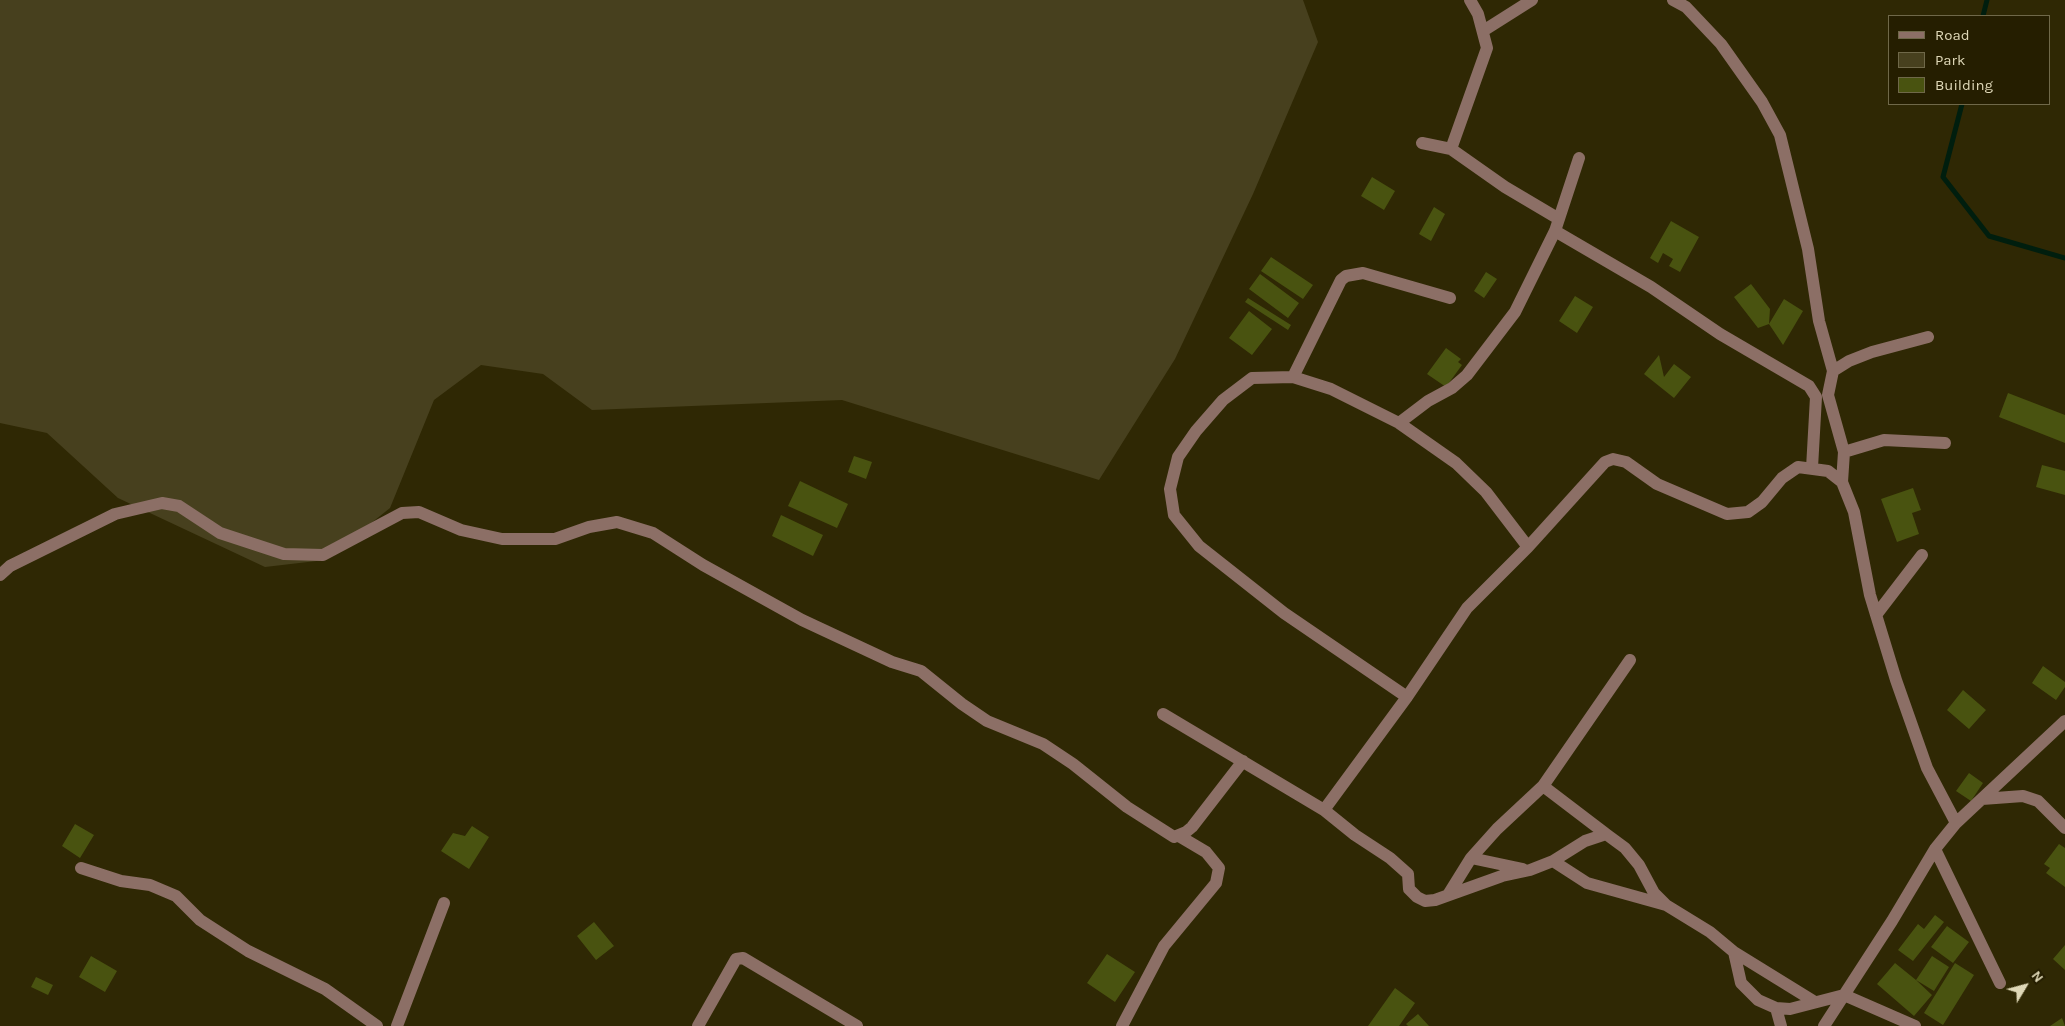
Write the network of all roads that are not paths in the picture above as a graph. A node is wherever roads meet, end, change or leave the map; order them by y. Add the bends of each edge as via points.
1 (1470, 0) edge
2 (1532, 0) edge
3 (1673, 0) edge
4 (1483, 31) junction
5 (1422, 143) dead end
6 (1451, 149) junction
7 (1579, 158) dead end
8 (1557, 225) junction
9 (1450, 298) dead end
10 (1928, 337) dead end
11 (1833, 371) junction
12 (1293, 377) junction
13 (1822, 396) junction
14 (1399, 423) junction
15 (1945, 443) dead end
16 (1844, 452) junction
17 (1812, 468) junction
18 (1842, 482) junction
19 (1528, 548) junction
20 (1922, 555) dead end
21 (0, 575) edge
22 (1876, 615) junction
23 (1630, 660) dead end
24 (1407, 697) junction
25 (1163, 714) dead end
26 (2065, 721) edge
27 (1242, 761) junction
28 (1543, 786) junction
29 (1982, 798) junction
30 (1324, 810) junction
31 (1956, 823) junction
32 (2065, 828) edge
33 (1606, 834) junction
34 (1179, 836) junction
35 (1935, 849) junction
36 (1471, 858) junction
37 (1553, 861) junction
38 (81, 868) dead end
39 (1530, 870) junction
40 (1448, 895) junction
41 (444, 903) dead end
42 (1666, 905) junction
43 (1734, 952) junction
44 (2000, 983) dead end
45 (1844, 995) junction
46 (1815, 1002) junction
47 (1776, 1008) junction
48 (377, 1026) edge
49 (397, 1026) edge
50 (698, 1026) edge
51 (857, 1026) edge
52 (1122, 1026) edge
53 (1781, 1026) edge
54 (1824, 1026) edge
55 (1915, 1026) edge

1 - 4 street
2 - 4 street
3 - 11 street via 1686,7 1721,44 1762,102 1780,136
4 - 6 street via 1487,48
5 - 6 street
6 - 8 street
7 - 8 street
8 - 13 street via 1720,334
8 - 14 street via 1515,312 1467,375
9 - 12 street via 1363,273 1346,276
10 - 11 street via 1849,360
11 - 13 street
12 - 14 street via 1331,389
12 - 24 street via 1252,378 1223,400 1196,431 1178,457 1170,489 1174,514 1199,546 1261,595
13 - 16 street
13 - 17 street
14 - 19 street via 1462,469 1486,492
15 - 16 street via 1884,440
16 - 18 street
17 - 18 street via 1828,471
17 - 19 street via 1798,467 1782,478 1762,502 1748,512 1727,514 1657,484 1626,462 1613,459 1605,462 1591,476
18 - 22 street via 1854,512
19 - 24 street via 1467,608
20 - 22 street
21 - 34 street via 10,566 115,514 162,503 179,506 220,533 284,554 323,555 402,513 420,512 461,530 502,539 555,539 589,527 617,522 653,533 802,620 892,662 920,671 987,721 1043,744 1128,807 1174,837
22 - 31 street via 1927,768
23 - 28 street
24 - 30 street
25 - 27 street
26 - 29 street
27 - 30 street
27 - 34 street via 1192,827
28 - 33 street
28 - 36 street
29 - 31 street
29 - 32 street via 2023,796 2038,802
30 - 40 street via 1408,874 1409,889 1416,897 1425,901
31 - 35 street
33 - 37 street via 1585,841
33 - 42 street via 1635,859 1654,893
34 - 52 street via 1206,852 1219,868 1216,883 1164,946
35 - 44 street
35 - 45 street
36 - 39 street
36 - 40 street
37 - 39 street
37 - 42 street via 1587,884
38 - 48 street via 121,881 150,885 176,896 200,920 248,950 325,989
39 - 40 street
41 - 49 street
42 - 43 street via 1710,932
43 - 46 street
43 - 47 street via 1741,983 1758,1000
45 - 46 street
45 - 54 street
45 - 55 street
46 - 47 street via 1790,1009
47 - 53 street
50 - 51 street via 736,960 743,958

